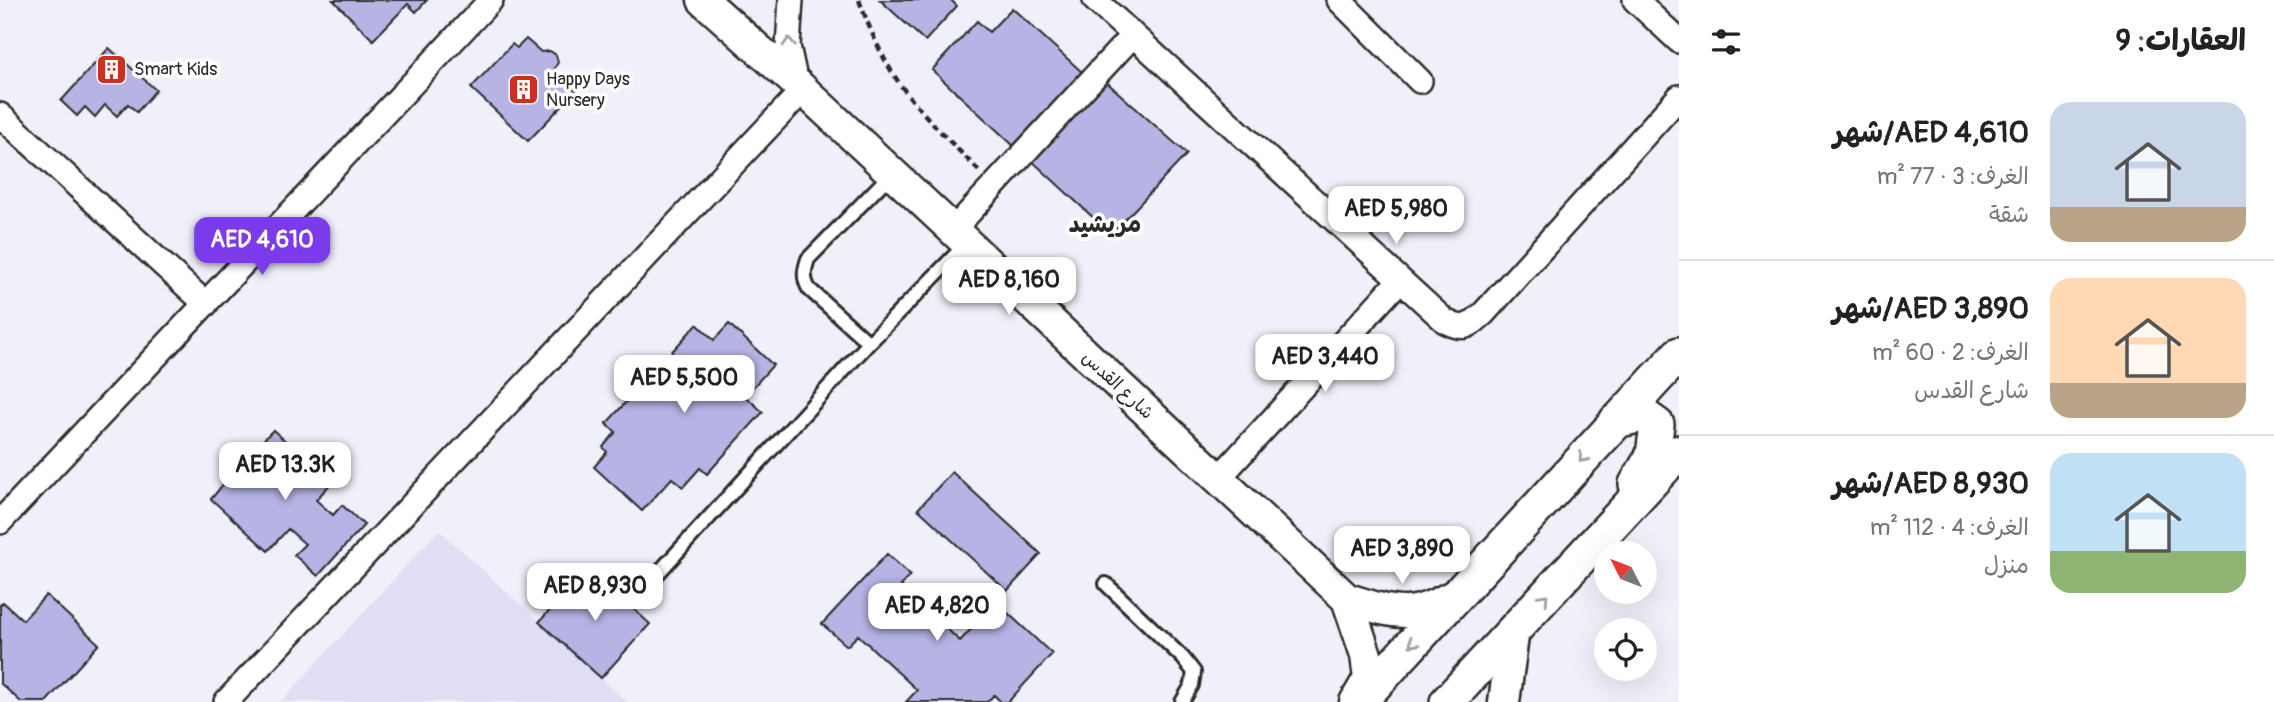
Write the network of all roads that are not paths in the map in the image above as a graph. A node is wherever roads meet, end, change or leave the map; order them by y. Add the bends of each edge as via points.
1 (491, 0) edge
2 (704, 0) edge
3 (791, 0) edge
4 (1095, 0) edge
5 (1339, 0) edge
6 (1635, 0) edge
7 (1133, 35) junction
8 (1679, 41) edge
9 (1420, 81) dead end
10 (799, 86) junction
11 (1679, 97) edge
12 (0, 115) edge
13 (892, 173) junction
14 (960, 237) junction
15 (1400, 280) junction
16 (206, 304) junction
17 (869, 343) junction
18 (1679, 354) edge
19 (1616, 421) junction
20 (1679, 452) edge
21 (1218, 479) junction
22 (0, 522) edge
23 (1614, 522) junction
24 (650, 582) dead end
25 (1106, 584) dead end
26 (1460, 592) junction
27 (1347, 599) junction
28 (1514, 629) junction
29 (226, 702) edge
30 (1182, 702) edge
31 (1357, 702) edge
32 (1447, 702) edge
33 (1504, 702) edge

1 - 16 street
2 - 10 street, شارع القدس
10 -> 3 street via 788,46
4 - 7 street
5 - 9 street
6 - 8 street
7 - 14 street via 994,186
7 - 15 street
10 - 13 street, شارع القدس
10 - 29 street
11 - 15 street via 1469,326 1456,327 1445,321
12 - 16 street
13 - 14 street, شارع القدس
13 - 17 lane via 808,259 805,268 809,289
14 - 17 lane
14 - 21 street, شارع القدس
15 - 21 street
16 - 22 street
17 - 24 lane
18 - 19 main road
19 - 23 main road via 1643,415 1657,425 1653,455
19 -> 26 main road
20 - 23 main road
21 - 27 street, شارع القدس
28 -> 23 main road
25 - 30 lane via 1194,672
26 - 27 street, شارع القدس via 1408,612
26 -> 31 main road
27 - 31 street, شارع القدس via 1369,678
28 - 32 main road
28 - 33 street

